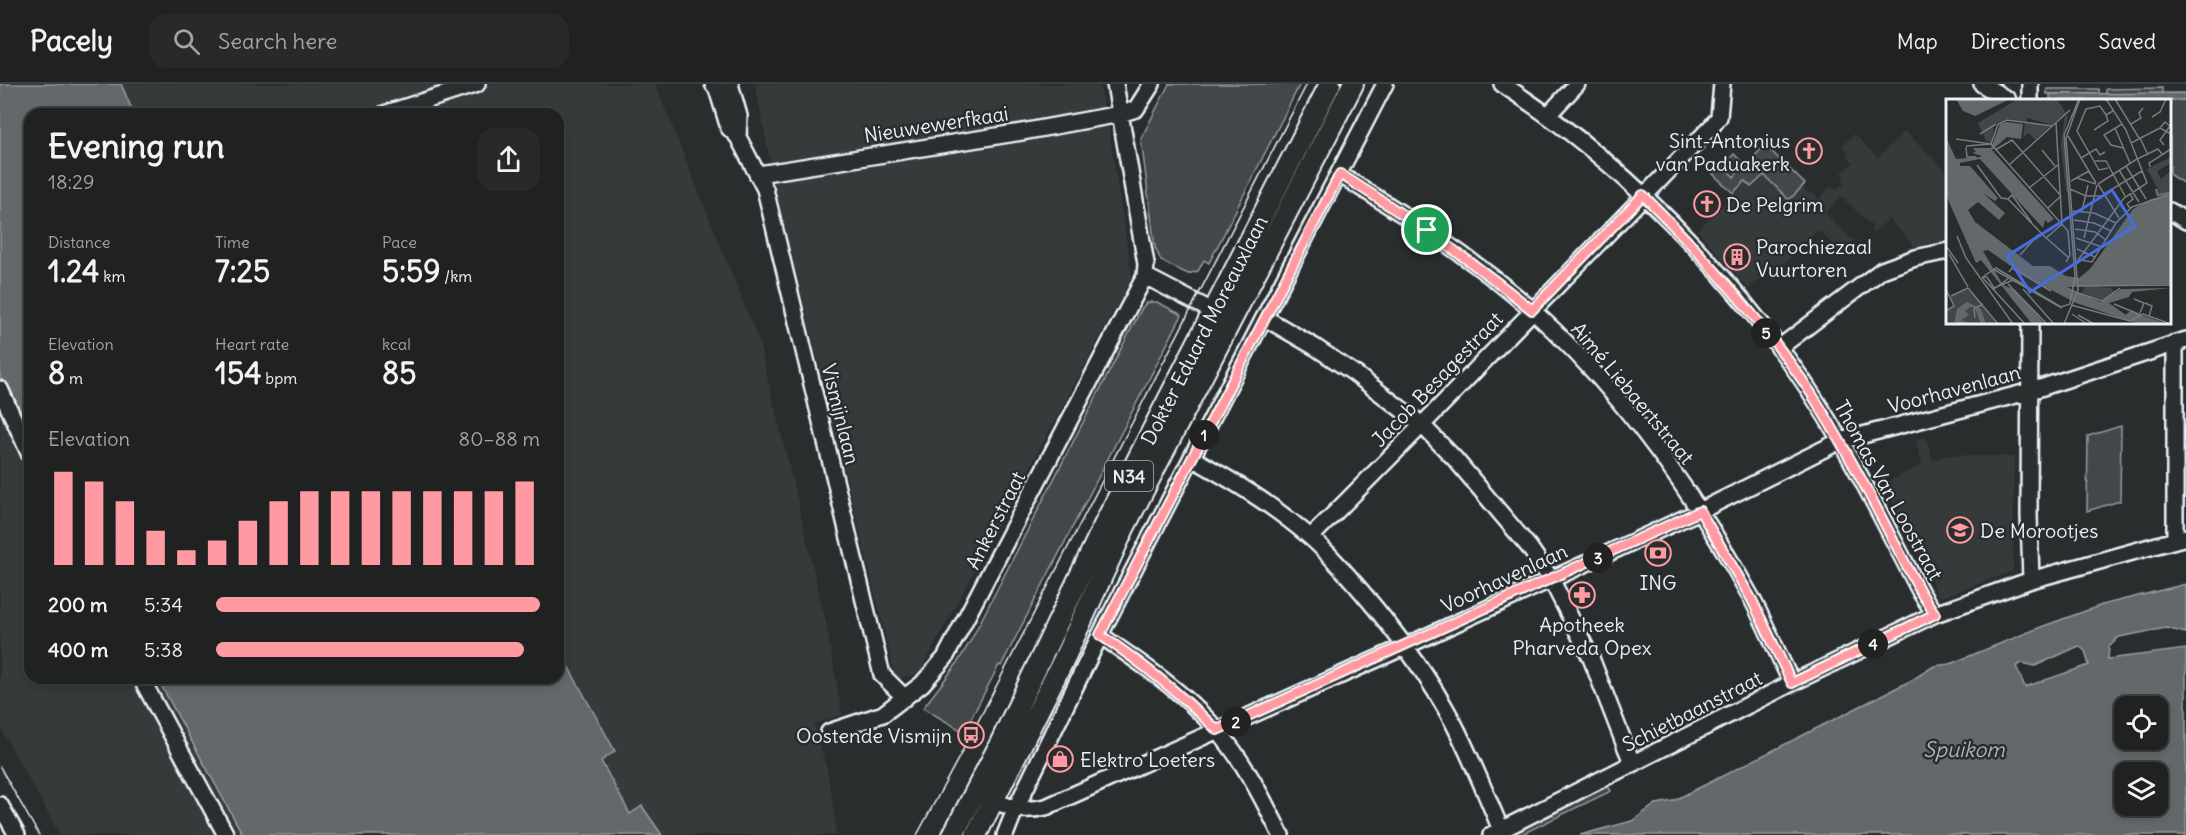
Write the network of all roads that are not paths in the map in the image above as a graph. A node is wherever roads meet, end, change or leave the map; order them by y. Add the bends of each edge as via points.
1 (477, 84) edge
2 (713, 84) edge
3 (730, 84) edge
4 (1115, 84) edge
5 (1152, 84) edge
6 (1330, 84) edge
7 (1353, 84) edge
8 (1385, 84) edge
9 (1502, 84) edge
10 (1577, 84) edge
11 (1722, 84) edge
12 (1982, 84) edge
13 (2006, 99) edge
14 (403, 108) edge
15 (1120, 114) junction
16 (1548, 115) junction
17 (738, 137) junction
18 (759, 174) junction
19 (1340, 174) junction
20 (1643, 195) junction
21 (2171, 212) edge
22 (2186, 221) edge
23 (1946, 251) edge
24 (1145, 276) junction
25 (1532, 310) junction
26 (1222, 316) junction
27 (1265, 318) junction
28 (2030, 324) edge
29 (2181, 342) edge
30 (1779, 348) junction
31 (0, 389) edge
32 (2031, 391) junction
33 (1422, 426) junction
34 (1840, 441) junction
35 (24, 442) edge
36 (1192, 458) junction
37 (1700, 511) junction
38 (1311, 537) junction
39 (2180, 538) edge
40 (1551, 579) junction
41 (2031, 580) junction
42 (1935, 614) junction
43 (1100, 635) junction
44 (1406, 646) junction
45 (1792, 683) junction
46 (144, 684) edge
47 (905, 698) junction
48 (1217, 730) junction
49 (829, 732) dead end
50 (1633, 764) junction
51 (984, 797) junction
52 (0, 805) edge
53 (1015, 810) junction
54 (1496, 833) edge
55 (17, 835) edge
56 (226, 835) edge
57 (953, 835) edge
58 (976, 835) edge
59 (1005, 835) edge
60 (1281, 835) edge

1 - 14 street
2 - 17 street, Vismijnlaan via 729,128
3 - 17 street, Vismijnlaan via 739,116
4 - 15 street
5 - 15 street via 1136,109
6 - 26 main road, Dokter Eduard Moreauxlaan / N34
7 - 26 main road, Dokter Eduard Moreauxlaan / N34
8 - 19 street
9 - 16 street, Thomas Van Loostraat
10 - 16 street
11 - 20 street, Jacob Besagestraat via 1719,117
12 - 13 street
15 - 18 street, Nieuwewerfkaai
15 - 24 street
16 - 20 street, Thomas Van Loostraat
17 - 18 street, Vismijnlaan
18 - 47 street, Vismijnlaan via 882,675
19 - 25 street, Aimé Liebaertstraat via 1427,230
19 - 27 street
20 - 25 street, Jacob Besagestraat
20 - 30 street, Thomas Van Loostraat via 1719,275
21 - 22 street
23 - 30 street via 1882,270
24 - 26 street
24 - 47 street, Ankerstraat via 957,637 934,672
25 - 33 street, Jacob Besagestraat
25 - 37 street, Aimé Liebaertstraat via 1612,395
26 - 51 main road, Dokter Eduard Moreauxlaan / N34 via 1063,661
27 - 33 street via 1354,373
27 - 36 street
28 - 32 street
29 - 32 street, Voorhavenlaan
29 - 39 street
30 - 34 street, Thomas Van Loostraat
31 - 35 street
32 - 34 street, Voorhavenlaan
32 - 41 street
33 - 38 street, Jacob Besagestraat
33 - 40 street via 1455,459
34 - 37 street, Voorhavenlaan
34 - 42 street, Thomas Van Loostraat
36 - 38 street via 1234,482
36 - 43 street
37 - 40 street, Voorhavenlaan
37 - 45 street, Aimé Liebaertstraat via 1752,600
38 - 44 street
39 - 41 street, Schietbaanstraat
40 - 44 street, Voorhavenlaan
40 - 50 street via 1591,657
41 - 42 street, Schietbaanstraat
42 - 45 street, Schietbaanstraat
43 - 48 street via 1173,688
43 - 53 street
44 - 48 street, Voorhavenlaan
44 - 54 street via 1473,762
45 - 50 street, Schietbaanstraat
46 - 56 street
47 - 49 street, Ankerstraat via 884,714
48 - 53 street, Voorhavenlaan via 1046,807
48 - 60 street via 1262,798
50 - 54 street, Schietbaanstraat
51 - 53 street
51 - 57 main road, Dokter Eduard Moreauxlaan / N34
51 - 58 main road, Dokter Eduard Moreauxlaan / N34
52 - 55 street
53 - 59 street

